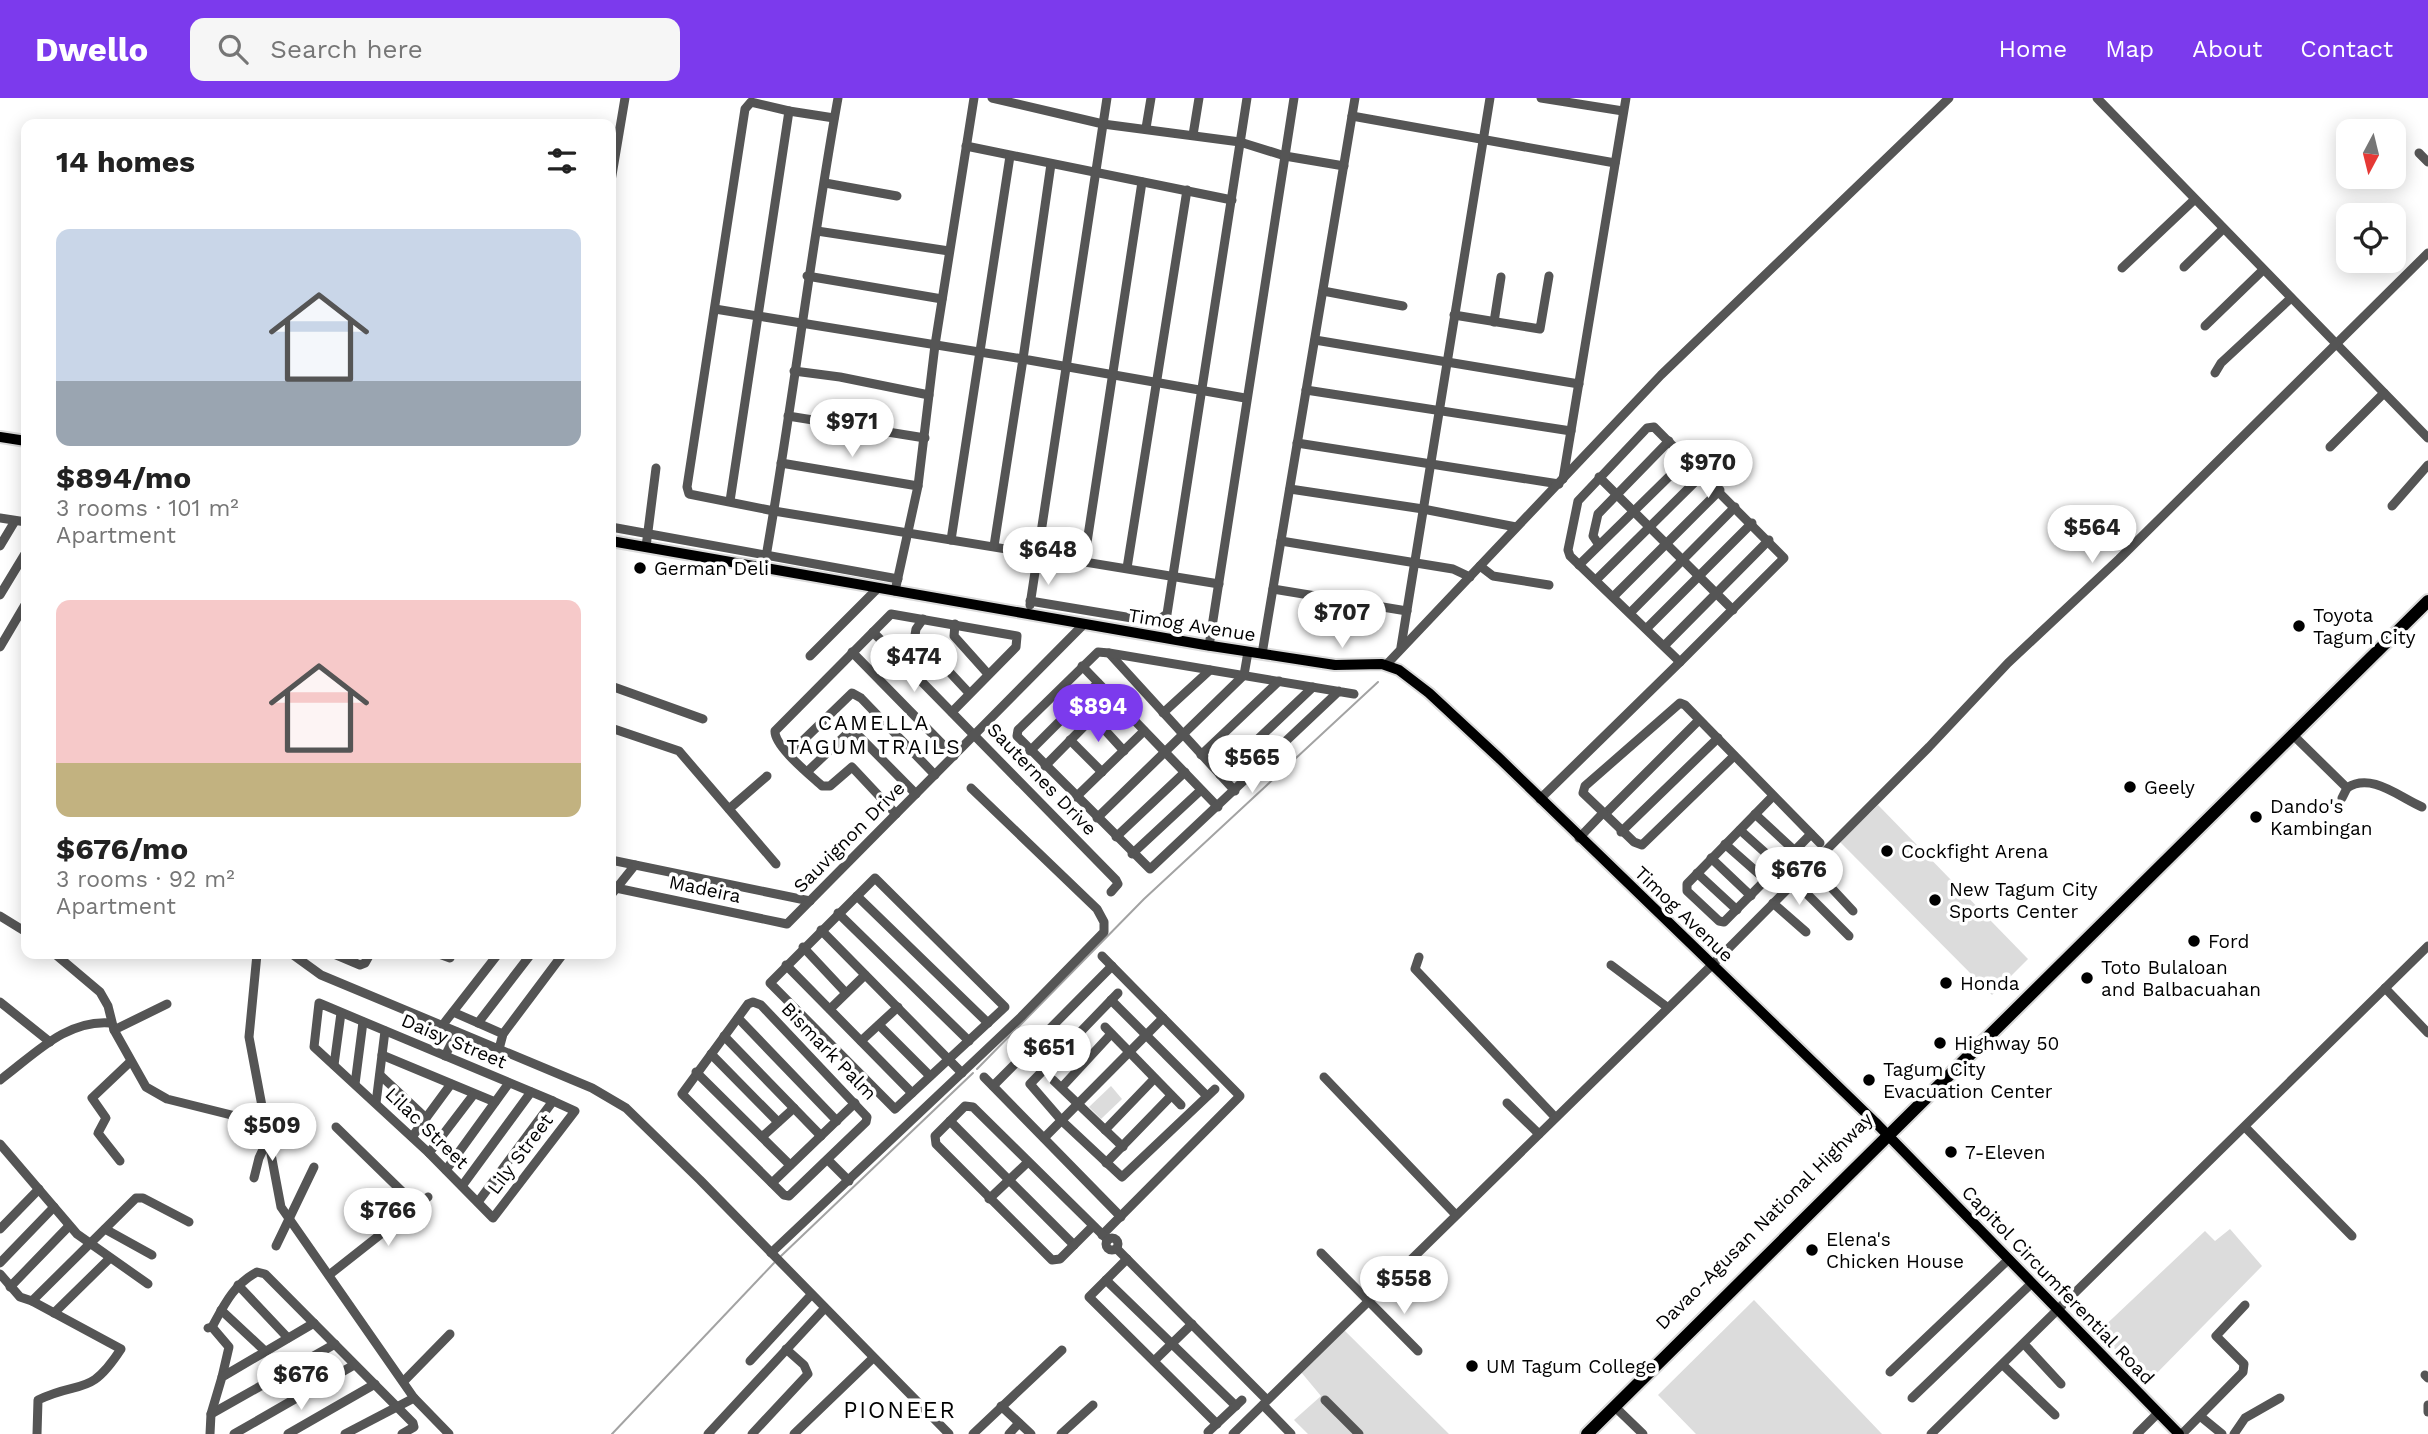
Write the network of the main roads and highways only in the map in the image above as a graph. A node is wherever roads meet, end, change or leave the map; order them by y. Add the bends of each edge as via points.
1 (0, 437) edge
2 (21, 440) edge
3 (616, 542) edge
4 (2428, 601) edge
5 (1886, 1133) junction
6 (1628, 1388) junction
7 (1577, 1434) edge
8 (1587, 1434) edge
9 (2180, 1434) edge

1 - 2 main road
3 - 5 main road, Timog Avenue via 1209,646 1335,665 1387,664 1429,693
4 - 5 highway, Davao-Agusan National Highway
5 - 6 highway, Davao-Agusan National Highway
5 - 9 main road, Capitol Circumferential Road
6 - 7 highway, Davao-Agusan National Highway
6 - 8 highway, Davao-Agusan National Highway

